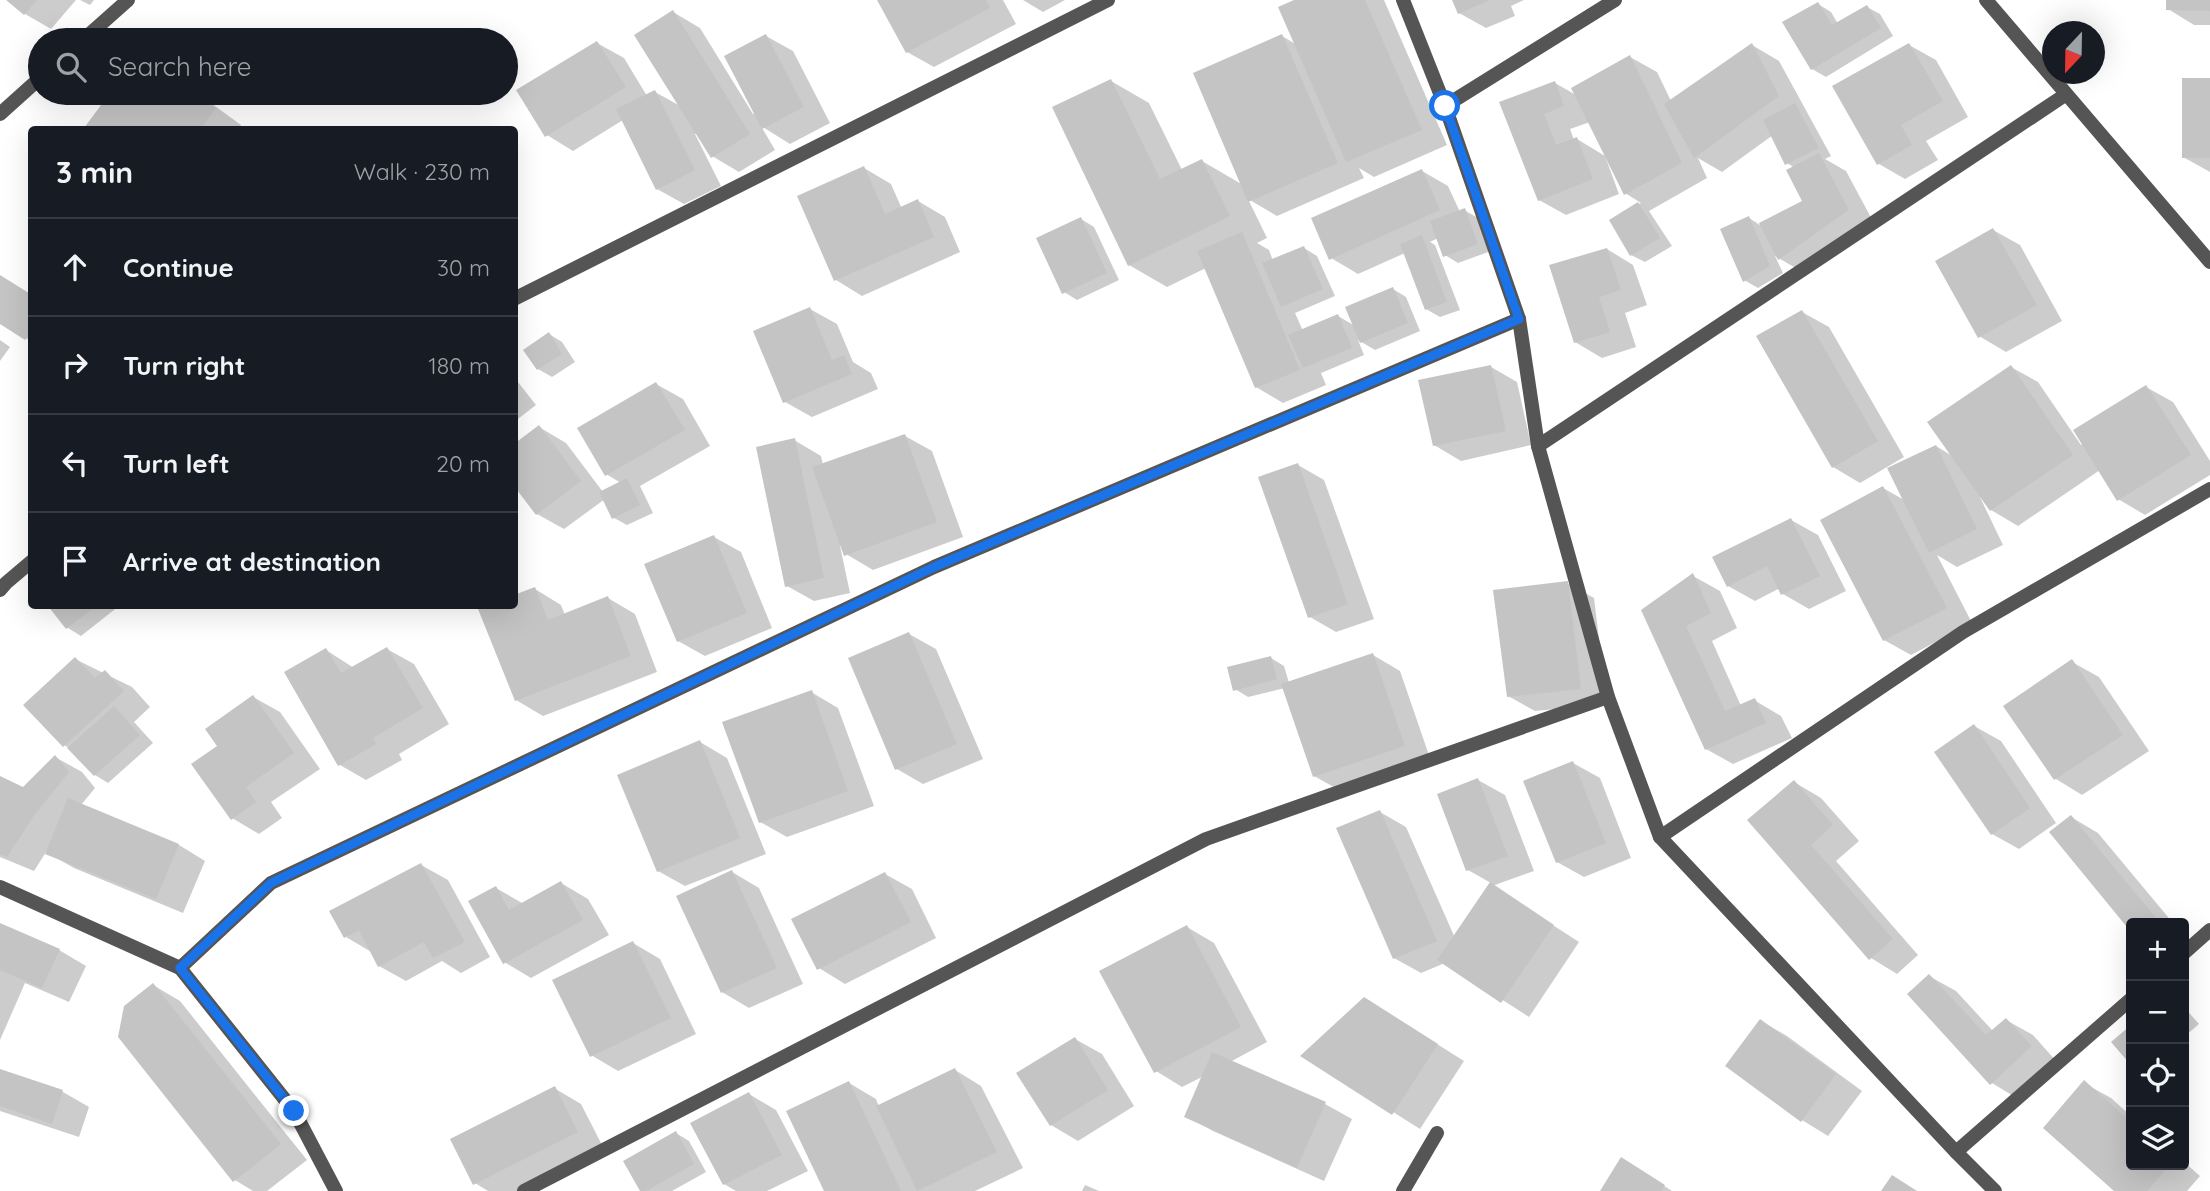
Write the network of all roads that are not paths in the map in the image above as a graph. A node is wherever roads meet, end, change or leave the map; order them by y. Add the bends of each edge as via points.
1 (128, 0) edge
2 (1108, 0) edge
3 (1403, 0) edge
4 (1615, 0) edge
5 (1986, 0) edge
6 (96, 28) edge
7 (28, 89) edge
8 (2066, 95) junction
9 (1445, 106) junction
10 (0, 114) edge
11 (2210, 262) edge
12 (518, 297) edge
13 (1519, 319) junction
14 (1538, 446) junction
15 (2210, 489) edge
16 (28, 565) edge
17 (0, 590) edge
18 (1608, 697) junction
19 (1660, 837) junction
20 (0, 887) edge
21 (2210, 930) edge
22 (2189, 949) edge
23 (180, 968) junction
24 (2126, 1003) edge
25 (1437, 1133) dead end
26 (1956, 1153) junction
27 (336, 1191) edge
28 (524, 1191) edge
29 (1404, 1191) edge
30 (1995, 1191) edge

1 - 6 street
2 - 12 street
3 - 9 street
4 - 9 street
5 - 8 street
7 - 10 street
8 - 11 street
8 - 14 street
9 - 13 street
13 - 14 street
13 - 23 street via 934,567 271,883
14 - 18 street
15 - 19 street via 1963,632
16 - 17 street
18 - 19 street
18 - 28 street via 1206,839
19 - 26 street
20 - 23 street
21 - 22 street
23 - 27 street via 294,1111
24 - 26 street
25 - 29 street
26 - 30 street

